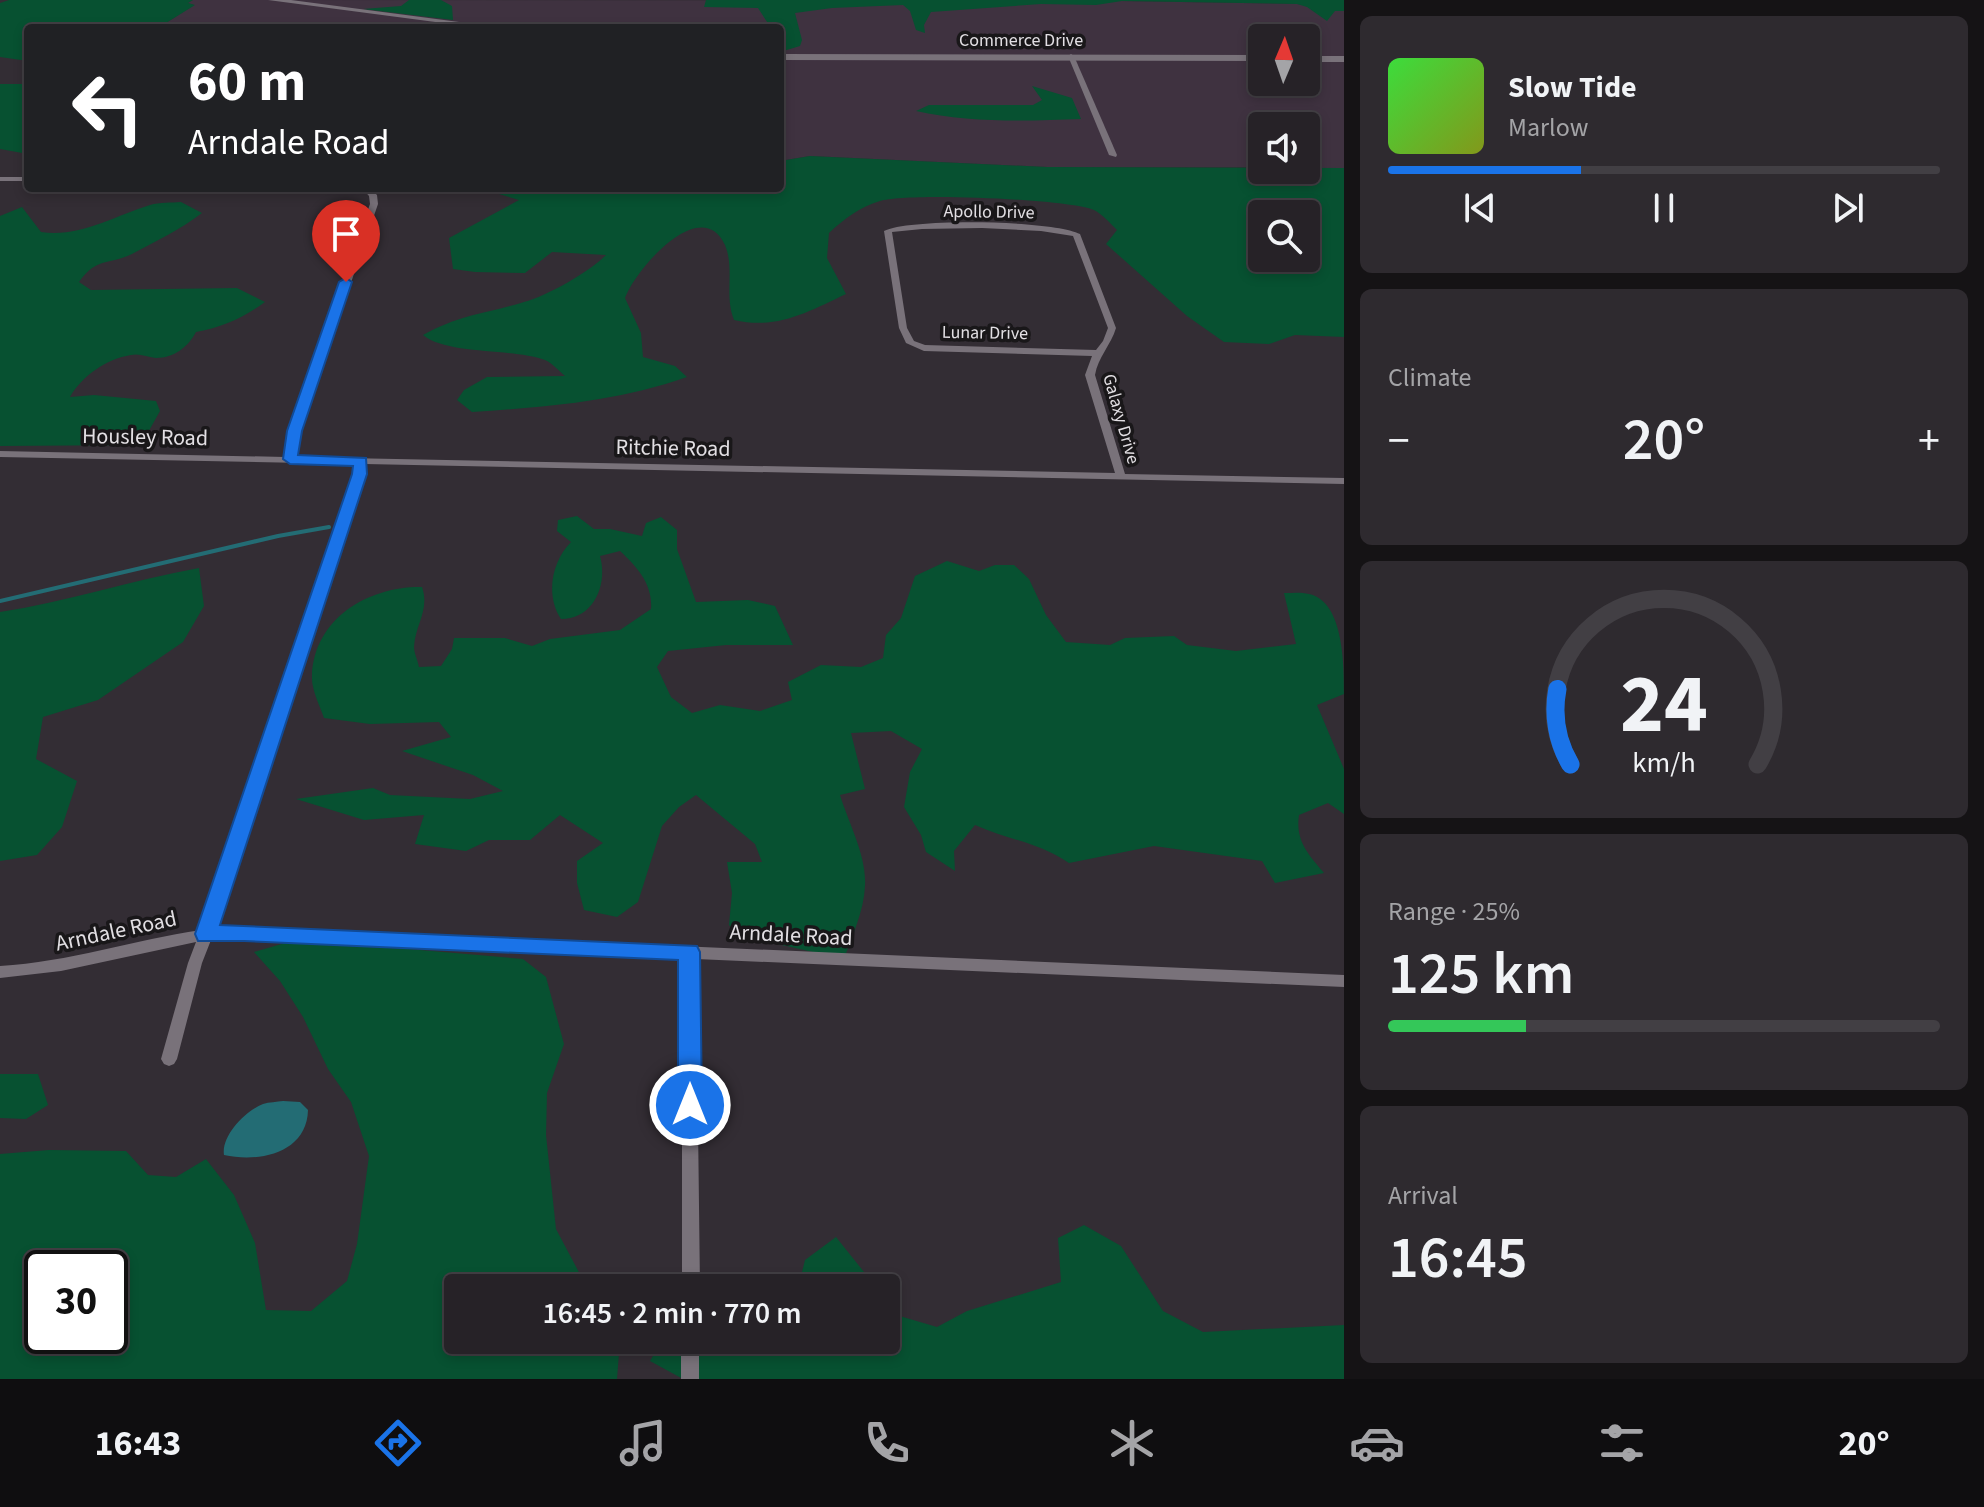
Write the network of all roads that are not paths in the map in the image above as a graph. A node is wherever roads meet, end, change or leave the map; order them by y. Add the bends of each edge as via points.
1 (272, 0) edge
2 (468, 24) edge
3 (1071, 56) junction
4 (784, 57) edge
5 (1248, 58) edge
6 (1320, 59) edge
7 (1344, 59) edge
8 (1113, 155) dead end
9 (0, 179) edge
10 (24, 179) edge
11 (370, 192) edge
12 (895, 228) joint
13 (1079, 238) joint
14 (1096, 353) junction
15 (0, 454) edge
16 (290, 459) junction
17 (361, 462) junction
18 (1121, 476) junction
19 (1344, 481) edge
20 (206, 934) junction
21 (689, 952) junction
22 (0, 972) edge
23 (1344, 981) edge
24 (169, 1059) dead end
25 (691, 1274) edge
26 (690, 1354) edge
27 (690, 1379) edge

1 - 2 street
3 - 4 street, Commerce Drive
3 - 5 street, Commerce Drive
3 - 8 street
6 - 7 street
9 - 10 street
11 - 16 street via 374,204 295,431
12 - 13 street, Apollo Drive via 1049,229 1067,230
12 - 14 street, Lunar Drive via 887,235 905,339 924,348
13 - 14 street, Galaxy Drive via 1112,328
14 - 18 street, Galaxy Drive via 1092,385
15 - 16 street, Housley Road
16 - 17 street, Ritchie Road
17 - 18 street, Ritchie Road
17 - 20 street
18 - 19 street, Ritchie Road
20 - 21 street, Arndale Road
20 - 22 street, Arndale Road via 63,966
20 - 24 street
21 - 23 street, Arndale Road
21 - 25 street
26 - 27 street

